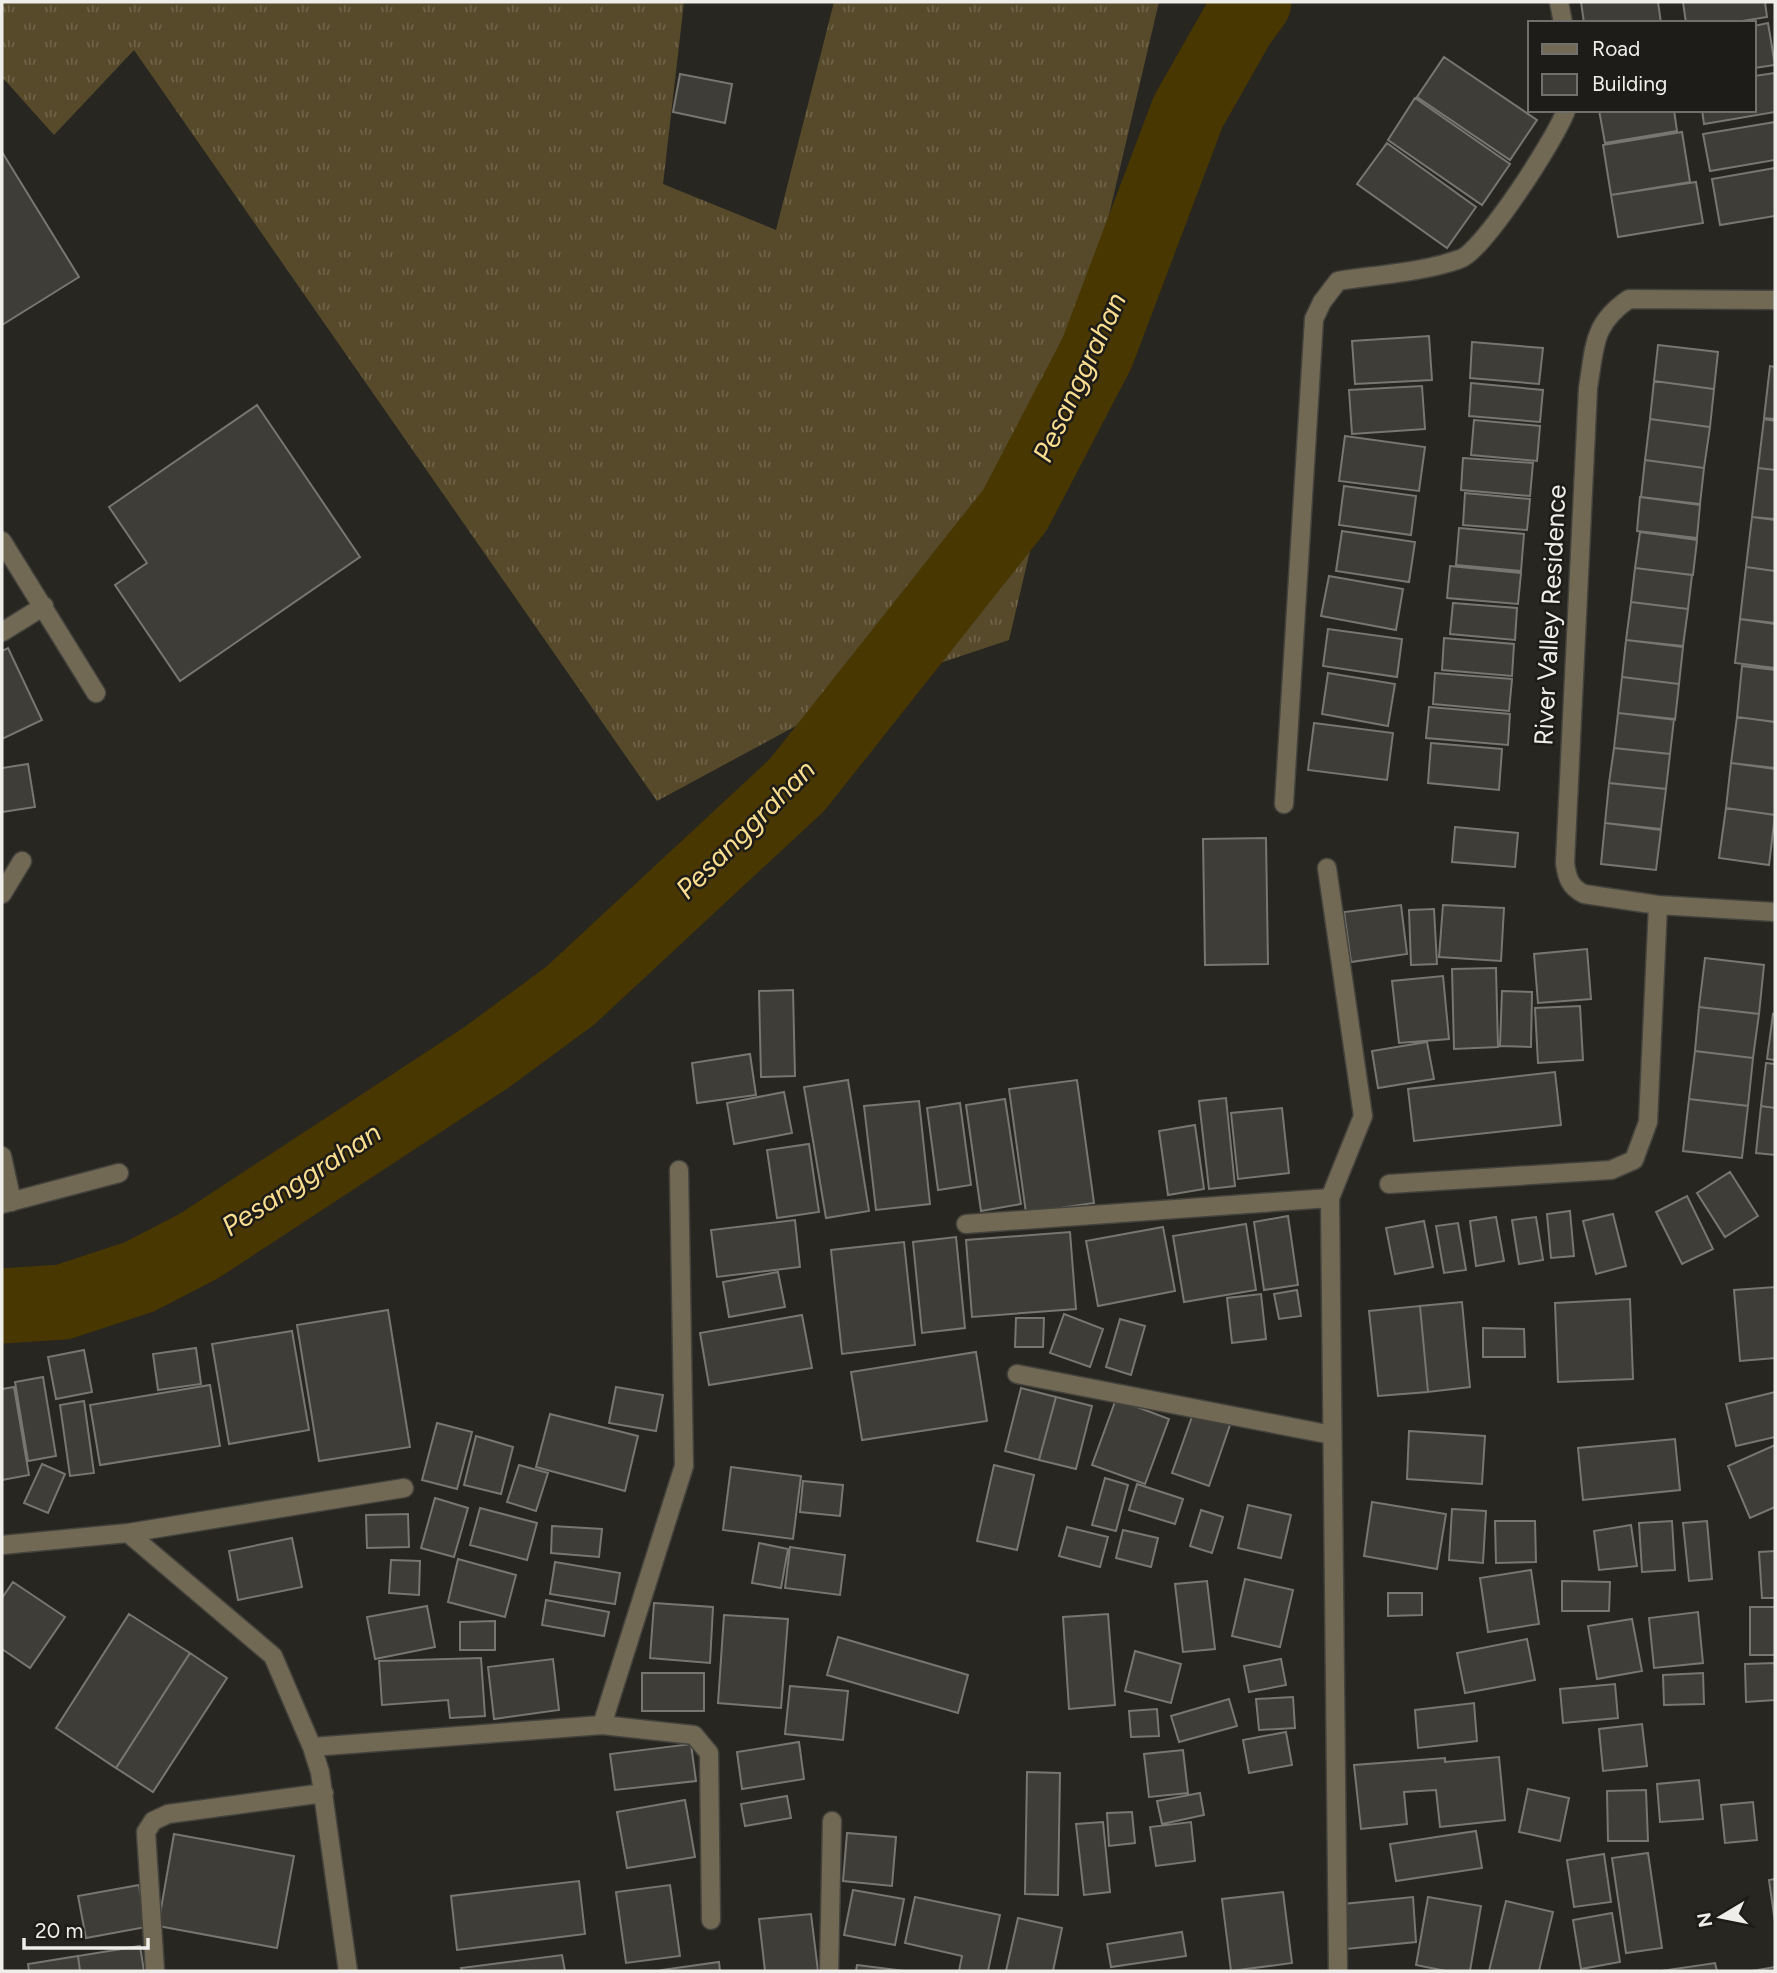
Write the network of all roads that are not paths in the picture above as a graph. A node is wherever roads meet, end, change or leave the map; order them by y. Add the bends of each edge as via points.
1 (1559, 2) edge
2 (1563, 21) edge
3 (1565, 112) edge
4 (1775, 300) edge
5 (2, 541) edge
6 (44, 606) junction
7 (2, 632) edge
8 (96, 693) dead end
9 (1284, 804) dead end
10 (22, 861) dead end
11 (1327, 868) dead end
12 (2, 894) edge
13 (1658, 905) junction
14 (1775, 912) edge
15 (2, 1156) edge
16 (679, 1170) dead end
17 (119, 1173) dead end
18 (1389, 1184) dead end
19 (1330, 1198) junction
20 (7, 1203) edge
21 (966, 1224) dead end
22 (1017, 1374) dead end
23 (1332, 1435) junction
24 (404, 1488) dead end
25 (128, 1533) junction
26 (2, 1545) edge
27 (603, 1725) junction
28 (312, 1747) junction
29 (324, 1793) junction
30 (832, 1821) dead end
31 (711, 1920) dead end
32 (155, 1971) edge
33 (348, 1971) edge
34 (829, 1971) edge
35 (1338, 1971) edge

1 - 2 street
3 - 9 street via 1526,180 1484,240 1463,259 1338,281 1314,319
4 - 13 street, River Valley Residence via 1629,299 1612,311 1599,329 1587,388 1567,878 1584,894
5 - 6 street
6 - 7 street
6 - 8 street
10 - 12 street
11 - 19 street via 1363,1116
13 - 14 street, River Valley Residence
13 - 18 street via 1648,1122 1634,1160 1611,1170
15 - 20 street
16 - 27 street via 684,1466
17 - 20 street
19 - 21 street
19 - 23 street
22 - 23 street
23 - 35 street
24 - 25 street
25 - 26 street
25 - 28 street via 273,1656
27 - 28 street
27 - 31 street via 694,1735 709,1753
28 - 29 street
29 - 32 street via 168,1814 153,1821 146,1832
29 - 33 street
30 - 34 street

